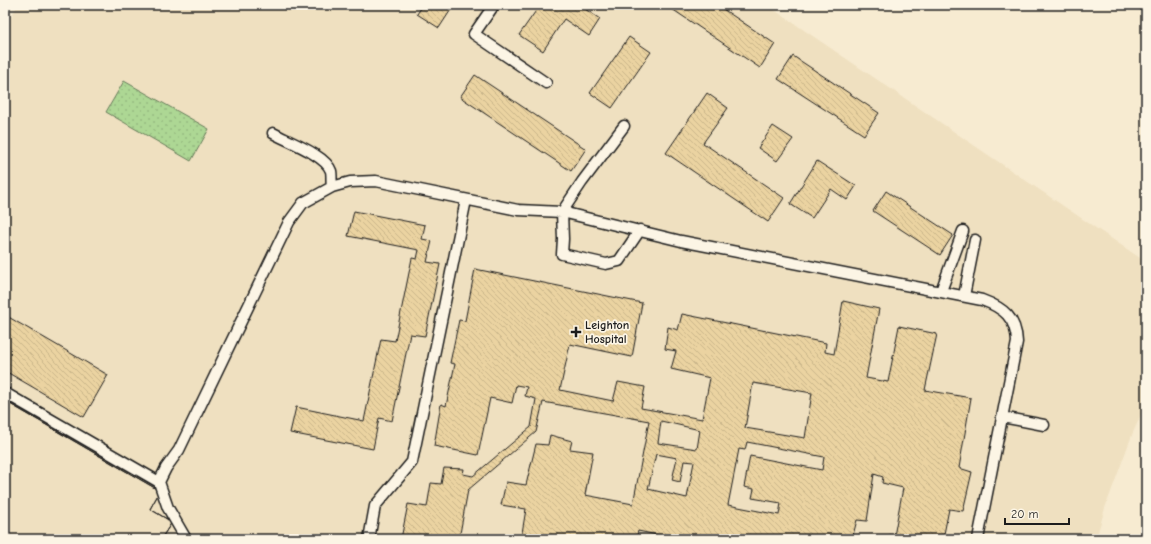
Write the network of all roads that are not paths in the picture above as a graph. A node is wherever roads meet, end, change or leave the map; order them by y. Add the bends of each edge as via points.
1 (494, 5) edge
2 (546, 83) dead end
3 (624, 126) dead end
4 (272, 133) dead end
5 (332, 187) junction
6 (466, 200) junction
7 (562, 212) junction
8 (640, 230) junction
9 (963, 231) dead end
10 (975, 240) dead end
11 (941, 291) junction
12 (964, 296) junction
13 (5, 393) edge
14 (1002, 416) junction
15 (1044, 425) dead end
16 (159, 482) junction
17 (186, 539) edge
18 (369, 539) edge
19 (978, 539) edge

1 - 2 lane via 474,34
3 - 7 lane
4 - 5 lane via 318,156 327,164 331,171
5 - 6 lane via 350,182 376,181
5 - 16 lane via 303,203 289,222 179,450
6 - 7 lane via 518,210
6 - 18 lane via 412,462 375,506
7 - 8 lane
7 - 8 lane via 562,254 606,264 619,261
8 - 11 lane via 681,241
9 - 11 lane
10 - 12 lane
11 - 12 lane
12 - 14 lane via 982,300 1002,309 1014,324 1017,342
13 - 16 lane
14 - 15 lane
14 - 19 lane
16 - 17 lane via 168,508

